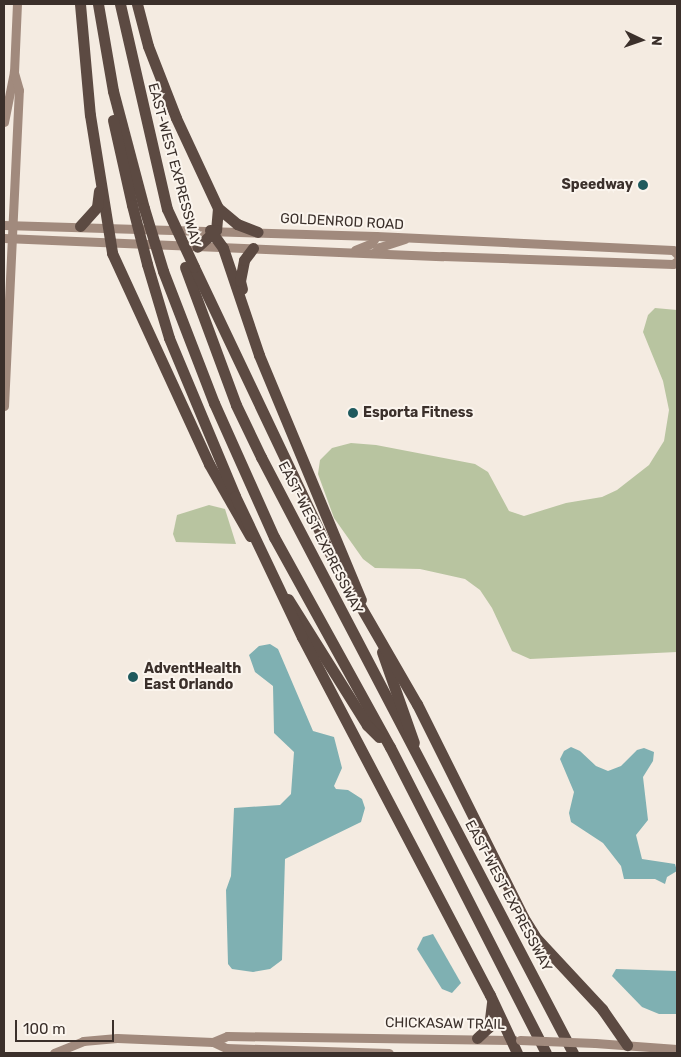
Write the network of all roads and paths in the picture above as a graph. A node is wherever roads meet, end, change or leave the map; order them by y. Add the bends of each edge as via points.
1 (17, 4) edge
2 (80, 4) edge
3 (98, 4) edge
4 (120, 4) edge
5 (137, 4) edge
6 (14, 72) junction
7 (113, 91) junction
8 (4, 122) edge
9 (100, 184) junction
10 (218, 208) junction
11 (8, 225) edge
12 (80, 226) junction
13 (108, 227) junction
14 (214, 231) junction
15 (258, 232) junction
16 (376, 236) junction
17 (8, 239) edge
18 (405, 239) junction
19 (111, 245) junction
20 (197, 247) junction
21 (223, 248) junction
22 (253, 248) junction
23 (350, 252) junction
24 (375, 252) junction
25 (677, 254) edge
26 (677, 261) edge
27 (190, 267) junction
28 (264, 363) junction
29 (4, 406) edge
30 (390, 747) junction
31 (420, 764) junction
32 (492, 999) junction
33 (477, 1038) junction
34 (515, 1040) junction
35 (213, 1042) junction
36 (677, 1049) edge
37 (628, 1050) edge
38 (54, 1053) edge
39 (389, 1053) edge
40 (517, 1053) edge
41 (546, 1053) edge
42 (574, 1053) edge

1 - 6 main road
2 - 9 highway
3 - 7 highway
4 - 27 highway, EAST-WEST EXPRESSWAY, bridge via 167,208
5 - 10 highway via 148,46 176,118
6 - 8 main road
6 - 11 main road via 19,90
7 - 30 highway, bridge via 163,270 214,403 274,537
7 - 32 highway, bridge via 112,112 132,205 169,338 235,496 302,637
9 - 12 highway via 97,207
9 - 13 highway
10 - 14 highway
10 - 15 highway via 237,224
11 - 12 main road, GOLDENROD ROAD
11 - 17 main road
12 - 13 main road, GOLDENROD ROAD
13 - 14 main road, GOLDENROD ROAD
13 - 19 highway
14 - 15 main road, GOLDENROD ROAD
14 - 20 highway
14 - 21 highway
15 - 16 main road, GOLDENROD ROAD
16 - 18 main road, GOLDENROD ROAD
16 - 23 main road via 369,245
17 - 19 main road, GOLDENROD ROAD
17 - 29 main road
18 - 24 main road via 380,247
18 - 25 main road, GOLDENROD ROAD via 673,250
19 - 20 main road, GOLDENROD ROAD
19 - 30 highway via 130,296 222,488 367,725
20 - 21 main road, GOLDENROD ROAD
21 - 22 main road, GOLDENROD ROAD
21 - 28 highway
22 - 23 main road, GOLDENROD ROAD
22 - 28 highway via 244,260 240,281
23 - 24 main road, GOLDENROD ROAD
24 - 26 main road, GOLDENROD ROAD via 672,264
27 - 31 highway, EAST-WEST EXPRESSWAY via 236,405
27 - 37 highway, bridge via 332,557 417,704 523,917 537,939 602,1009
28 - 31 highway via 389,667 408,718
30 - 41 highway
31 - 42 highway, EAST-WEST EXPRESSWAY
32 - 33 highway via 489,1027
32 - 34 highway
33 - 34 main road, CHICKASAW TRAIL
33 - 35 main road, CHICKASAW TRAIL via 227,1036
34 - 37 main road, CHICKASAW TRAIL, bridge via 595,1043
34 - 40 highway
35 - 38 main road, CHICKASAW TRAIL via 107,1038 83,1041
35 - 39 main road, CHICKASAW TRAIL via 226,1048
36 - 37 main road, CHICKASAW TRAIL

